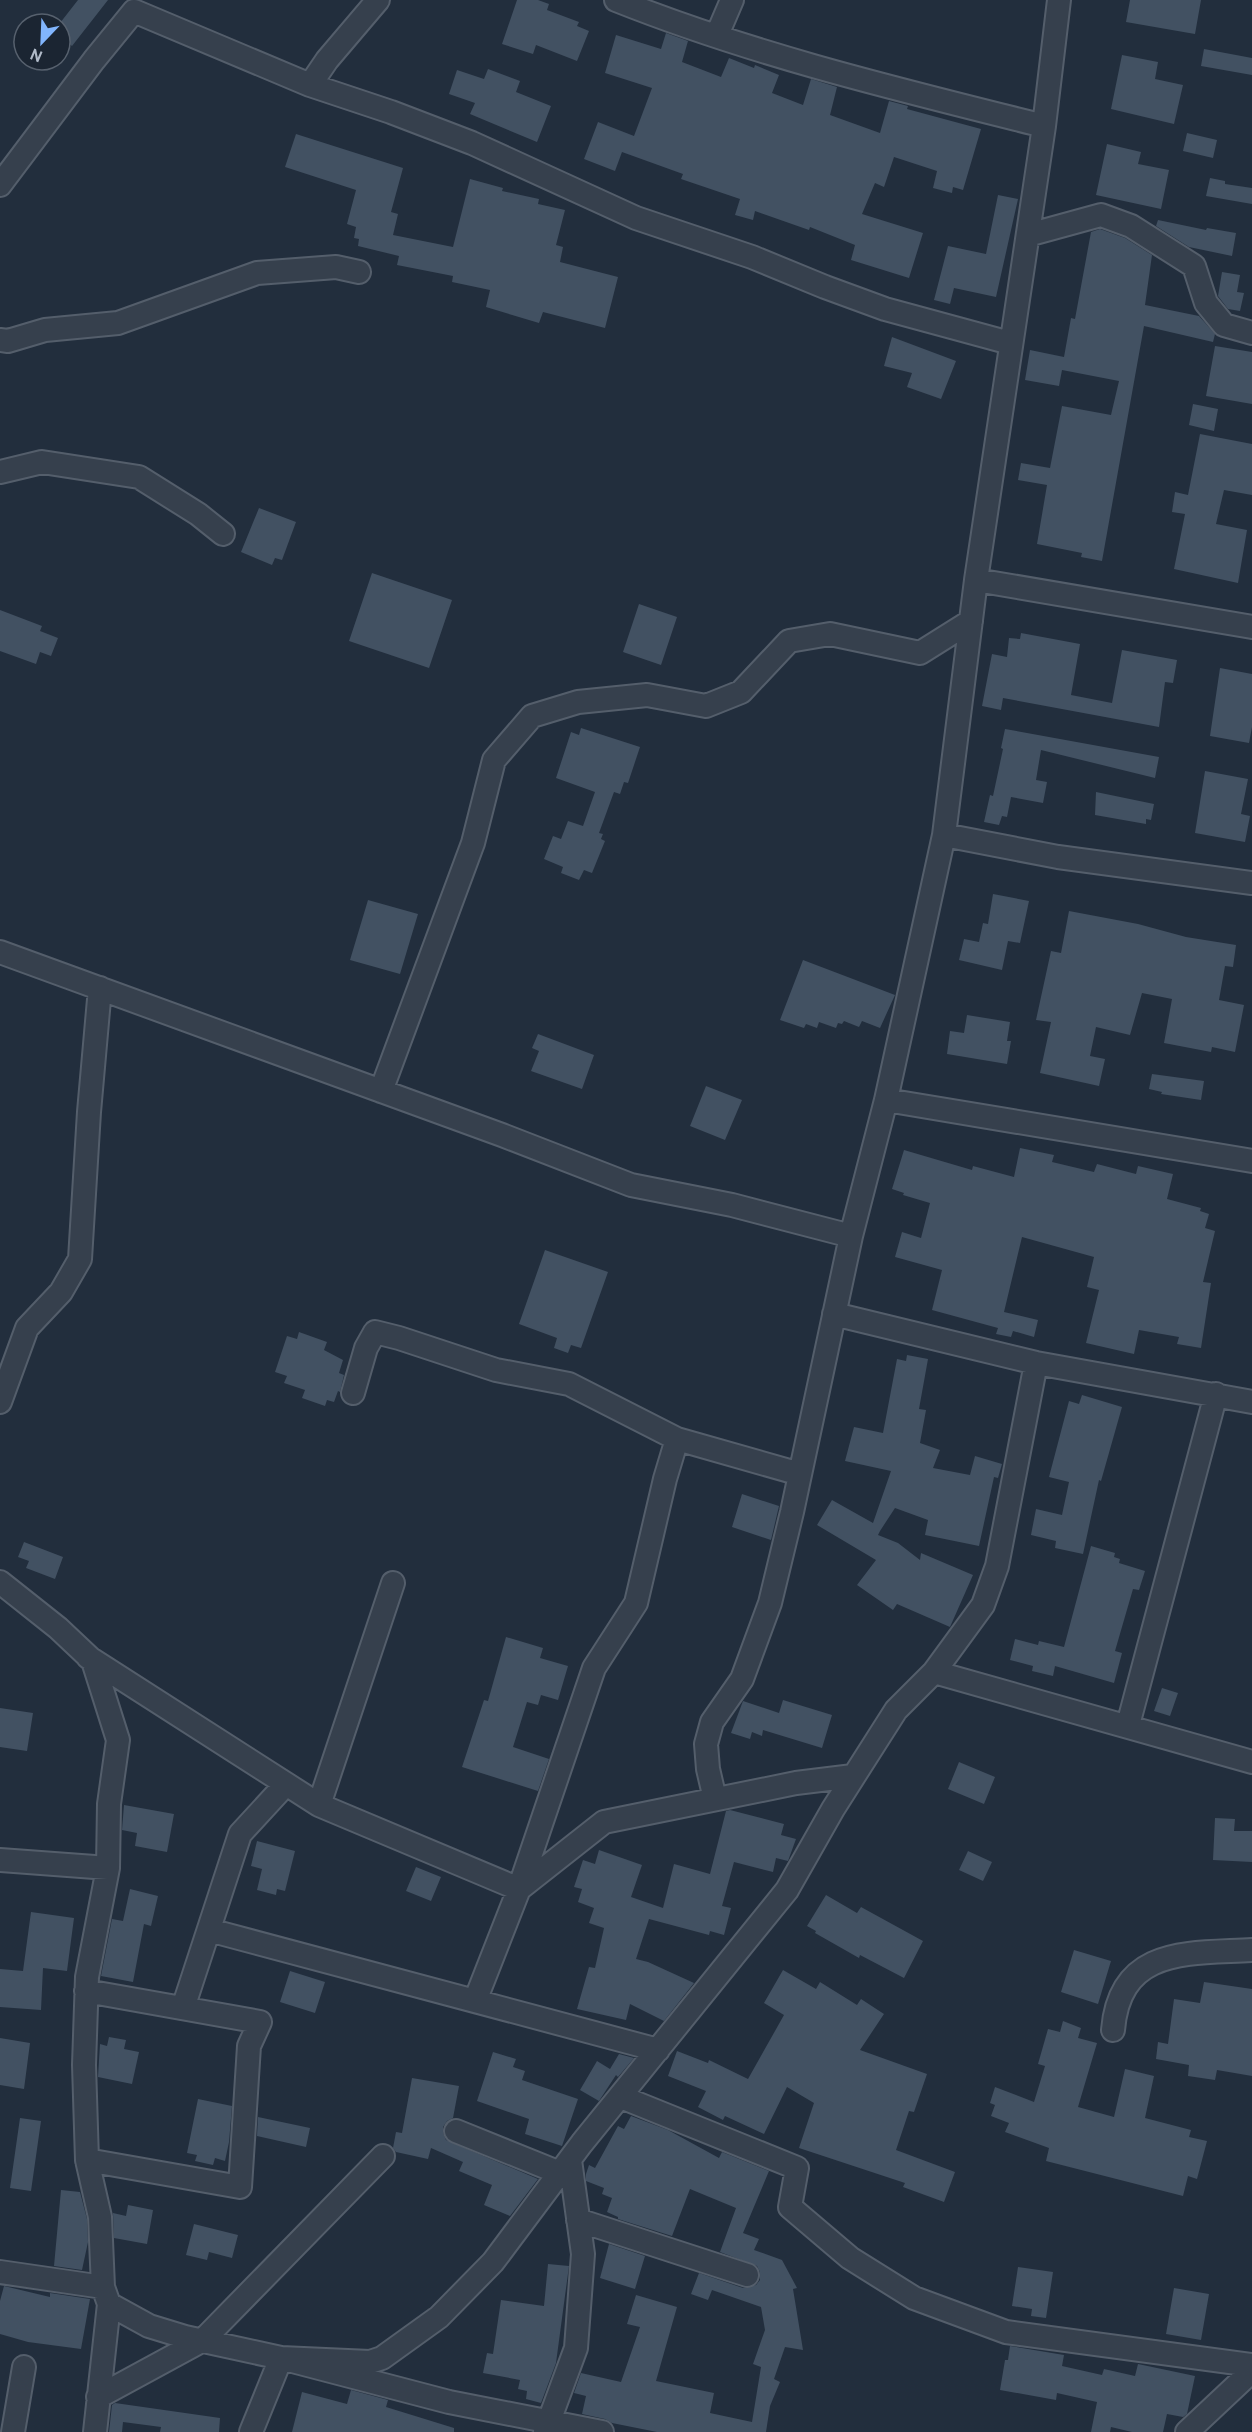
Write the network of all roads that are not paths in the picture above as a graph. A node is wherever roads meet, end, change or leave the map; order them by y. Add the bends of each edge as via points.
1 (378, 0) edge
2 (616, 0) edge
3 (732, 0) edge
4 (1059, 0) edge
5 (138, 6) edge
6 (717, 35) junction
7 (310, 85) junction
8 (1044, 126) junction
9 (0, 184) edge
10 (1028, 235) junction
11 (359, 272) dead end
12 (1252, 333) edge
13 (0, 340) edge
14 (1010, 343) junction
15 (0, 472) edge
16 (223, 534) dead end
17 (976, 580) junction
18 (971, 621) junction
19 (1252, 627) edge
20 (944, 835) junction
21 (1252, 883) edge
22 (0, 952) edge
23 (100, 988) junction
24 (381, 1091) junction
25 (886, 1100) junction
26 (1252, 1161) edge
27 (851, 1236) junction
28 (834, 1314) junction
29 (1036, 1363) junction
30 (353, 1393) dead end
31 (1216, 1394) junction
32 (0, 1402) edge
33 (1252, 1402) edge
34 (677, 1439) junction
35 (800, 1474) junction
36 (0, 1582) edge
37 (393, 1583) dead end
38 (88, 1657) junction
39 (934, 1672) junction
40 (1128, 1725) junction
41 (1252, 1761) edge
42 (853, 1776) junction
43 (286, 1784) junction
44 (715, 1798) junction
45 (319, 1805) junction
46 (0, 1860) edge
47 (108, 1868) junction
48 (519, 1889) junction
49 (208, 1930) junction
50 (1252, 1950) edge
51 (86, 1991) junction
52 (475, 2001) junction
53 (183, 2008) junction
54 (1113, 2030) dead end
55 (658, 2050) junction
56 (621, 2097) junction
57 (456, 2131) dead end
58 (383, 2156) dead end
59 (87, 2160) junction
60 (565, 2166) junction
61 (578, 2220) junction
62 (0, 2272) edge
63 (747, 2275) dead end
64 (106, 2295) junction
65 (203, 2340) junction
66 (281, 2358) junction
67 (1252, 2365) edge
68 (24, 2367) dead end
69 (1252, 2371) edge
70 (98, 2397) junction
71 (546, 2427) edge
72 (14, 2432) edge
73 (94, 2432) edge
74 (251, 2432) edge
75 (602, 2432) edge
76 (1187, 2432) edge

1 - 7 street
2 - 6 street
3 - 6 street
4 - 8 street
5 - 7 street
5 - 9 street
6 - 8 street via 846,75
7 - 14 street via 472,143 636,218 752,257 885,309
8 - 10 street
10 - 12 street via 1101,214 1131,226 1194,266 1206,303 1224,325
10 - 14 street
11 - 13 street via 336,267 257,273 118,323 45,330
14 - 17 street
15 - 16 street via 42,462 139,477
17 - 18 street
17 - 19 street
18 - 20 street
18 - 24 street via 921,652 830,634 789,641 741,692 706,705 647,695 578,702 532,716 494,760 473,843
20 - 21 street via 1058,857
20 - 25 street
22 - 23 street
23 - 24 street
23 - 32 street via 80,1259 61,1293 27,1328
24 - 27 street via 631,1185 732,1205
25 - 26 street
25 - 27 street
27 - 28 street
28 - 29 street
28 - 35 street
29 - 31 street
29 - 39 street via 997,1566 983,1605
30 - 34 street via 366,1348 375,1332 496,1370 569,1384
31 - 33 street
31 - 40 street
34 - 35 street
34 - 48 street via 636,1603 594,1668
35 - 44 street via 770,1603 742,1679 711,1722 706,1744
36 - 38 street
37 - 45 street
38 - 43 street
38 - 47 street via 93,1661 118,1740 109,1804
39 - 40 street
39 - 42 street via 896,1710
40 - 41 street
42 - 44 street
42 - 55 street via 787,1890
43 - 45 street
43 - 49 street via 240,1834
44 - 48 street via 604,1822
45 - 48 street
46 - 47 street
47 - 51 street
48 - 52 street
49 - 52 street
49 - 53 street
50 - 54 street via 1182,1954 1155,1962 1124,1990
51 - 53 street
51 - 59 street
52 - 55 street
53 - 59 street via 260,2022 249,2046 240,2187
55 - 56 street
56 - 60 street
56 - 67 street via 797,2168 790,2207 850,2258 914,2298 1006,2332
57 - 60 street
58 - 65 street
59 - 64 street via 100,2217
60 - 61 street
60 - 66 street via 494,2262 439,2317 382,2358 370,2362
61 - 63 street
61 - 71 street via 583,2254 576,2348
62 - 64 street
64 - 65 street via 149,2326
64 - 70 street
65 - 66 street
65 - 70 street
66 - 71 street
66 - 74 street
68 - 72 street
69 - 76 street
70 - 73 street
71 - 75 street

